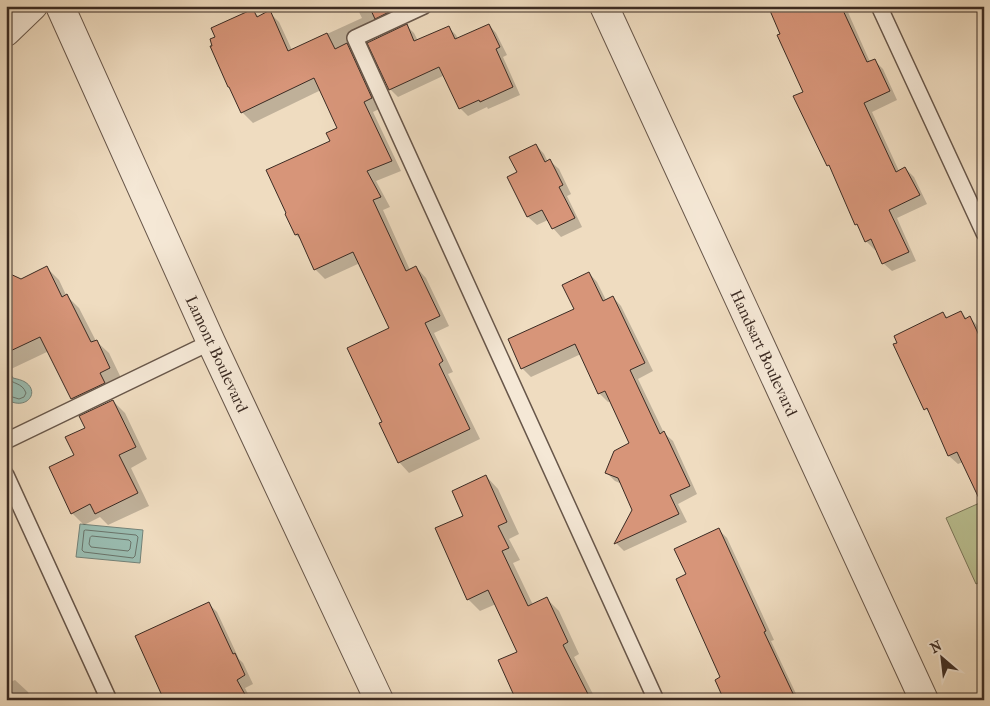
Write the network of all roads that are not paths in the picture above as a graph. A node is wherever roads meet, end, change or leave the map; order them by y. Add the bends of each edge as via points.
1 (33, 6) edge
2 (60, 6) edge
3 (424, 6) edge
4 (604, 6) edge
5 (879, 6) edge
6 (6, 32) edge
7 (984, 233) edge
8 (211, 342) junction
9 (6, 441) edge
10 (6, 475) edge
11 (109, 700) edge
12 (379, 700) edge
13 (656, 700) edge
14 (924, 700) edge

1 - 6 street
2 - 8 street, Lamont Boulevard
3 - 13 lane via 355,38
4 - 14 street, Handsart Boulevard
5 - 7 lane
8 - 9 lane
8 - 12 street, Lamont Boulevard
10 - 11 lane

